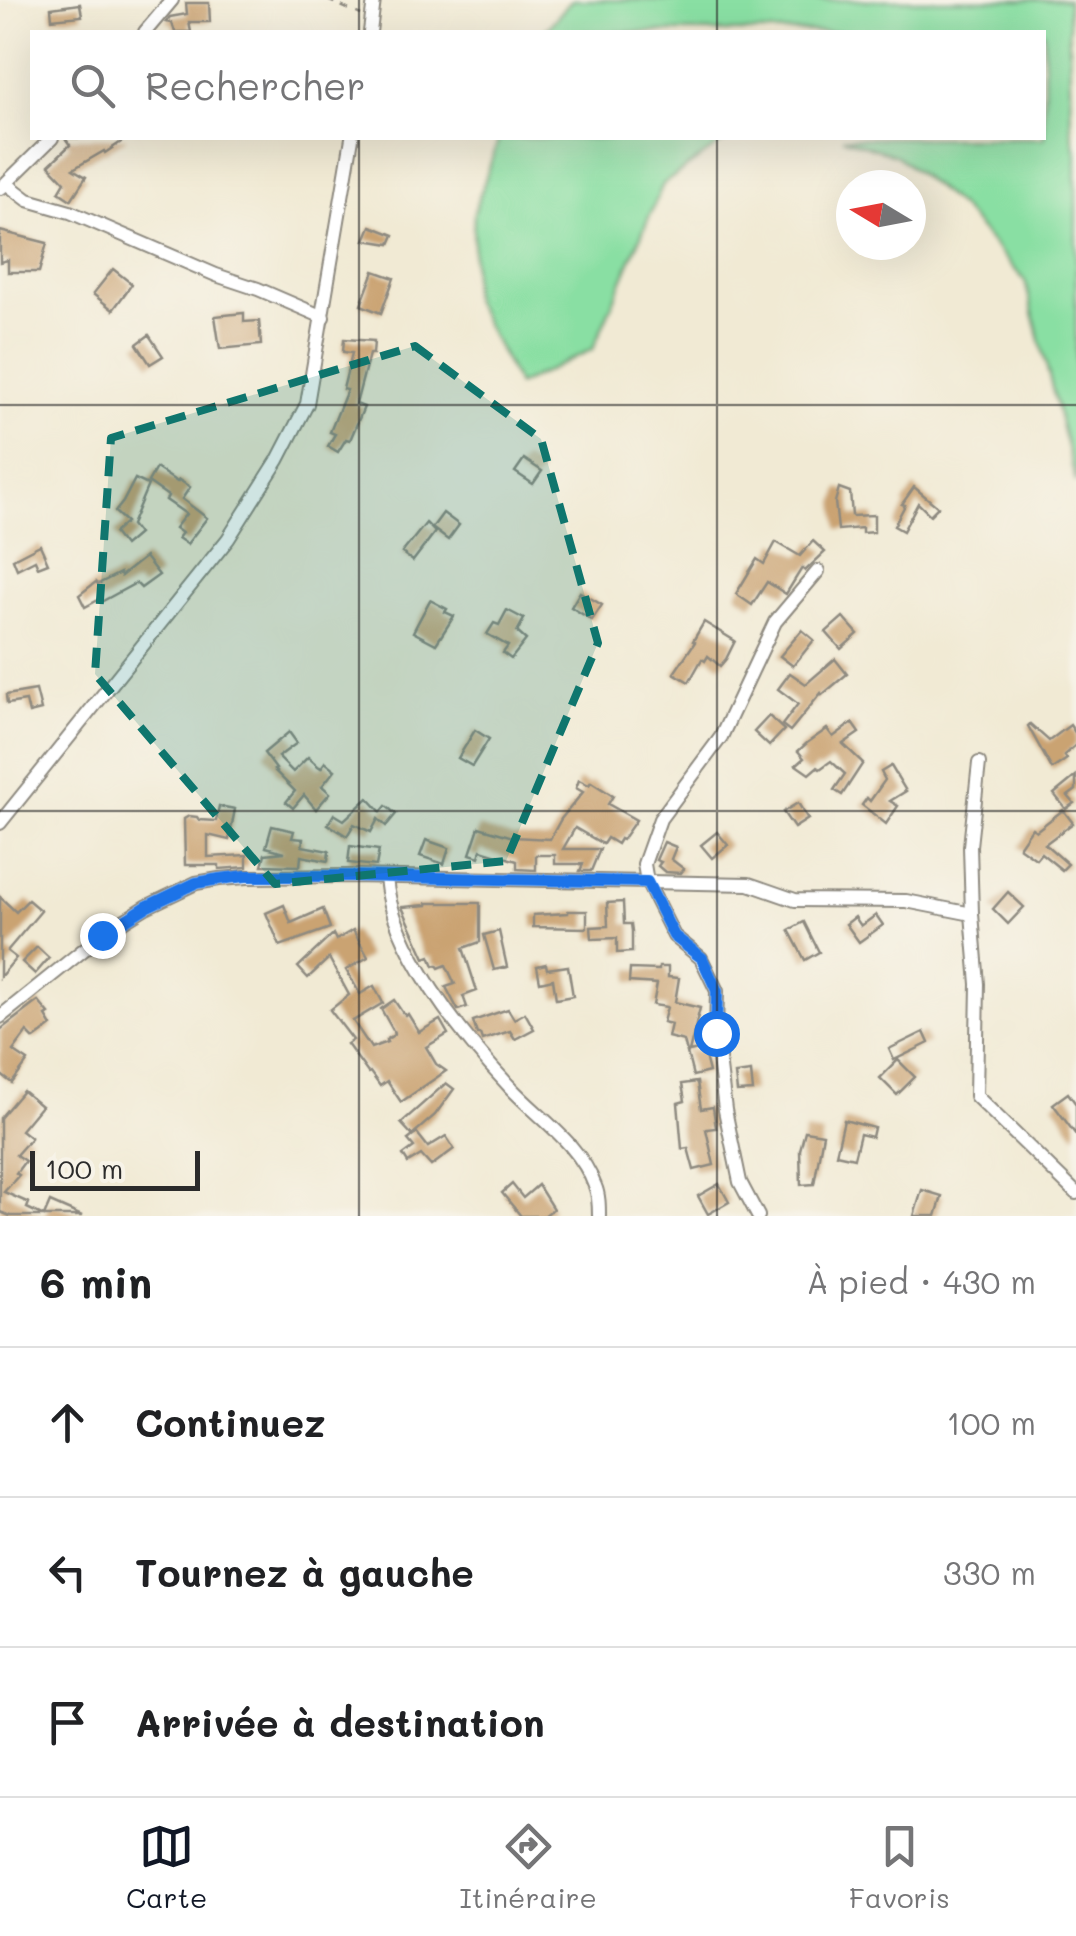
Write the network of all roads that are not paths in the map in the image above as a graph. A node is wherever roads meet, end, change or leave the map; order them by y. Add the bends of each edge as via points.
1 (172, 0) edge
2 (374, 0) edge
3 (371, 26) edge
4 (147, 30) edge
5 (50, 140) edge
6 (352, 140) edge
7 (4, 186) edge
8 (323, 317) junction
9 (818, 570) dead end
10 (979, 763) dead end
11 (0, 824) edge
12 (386, 878) junction
13 (647, 882) junction
14 (972, 914) junction
15 (0, 1017) edge
16 (1076, 1193) edge
17 (600, 1216) edge
18 (758, 1216) edge

1 - 4 street
2 - 3 street
5 - 7 street
6 - 8 street
7 - 8 street
8 - 11 street via 307,404 228,539
9 - 13 street via 775,622 721,737 660,820 644,864
10 - 14 street via 970,846
12 - 13 street
12 - 15 street via 246,876 196,883 102,935
12 - 17 street via 394,919 412,958 510,1086 578,1158 596,1187
13 - 14 street via 749,884 795,900 906,900
13 - 18 street via 674,936 702,958 717,991 725,1110 740,1182
14 - 16 street via 976,1096

